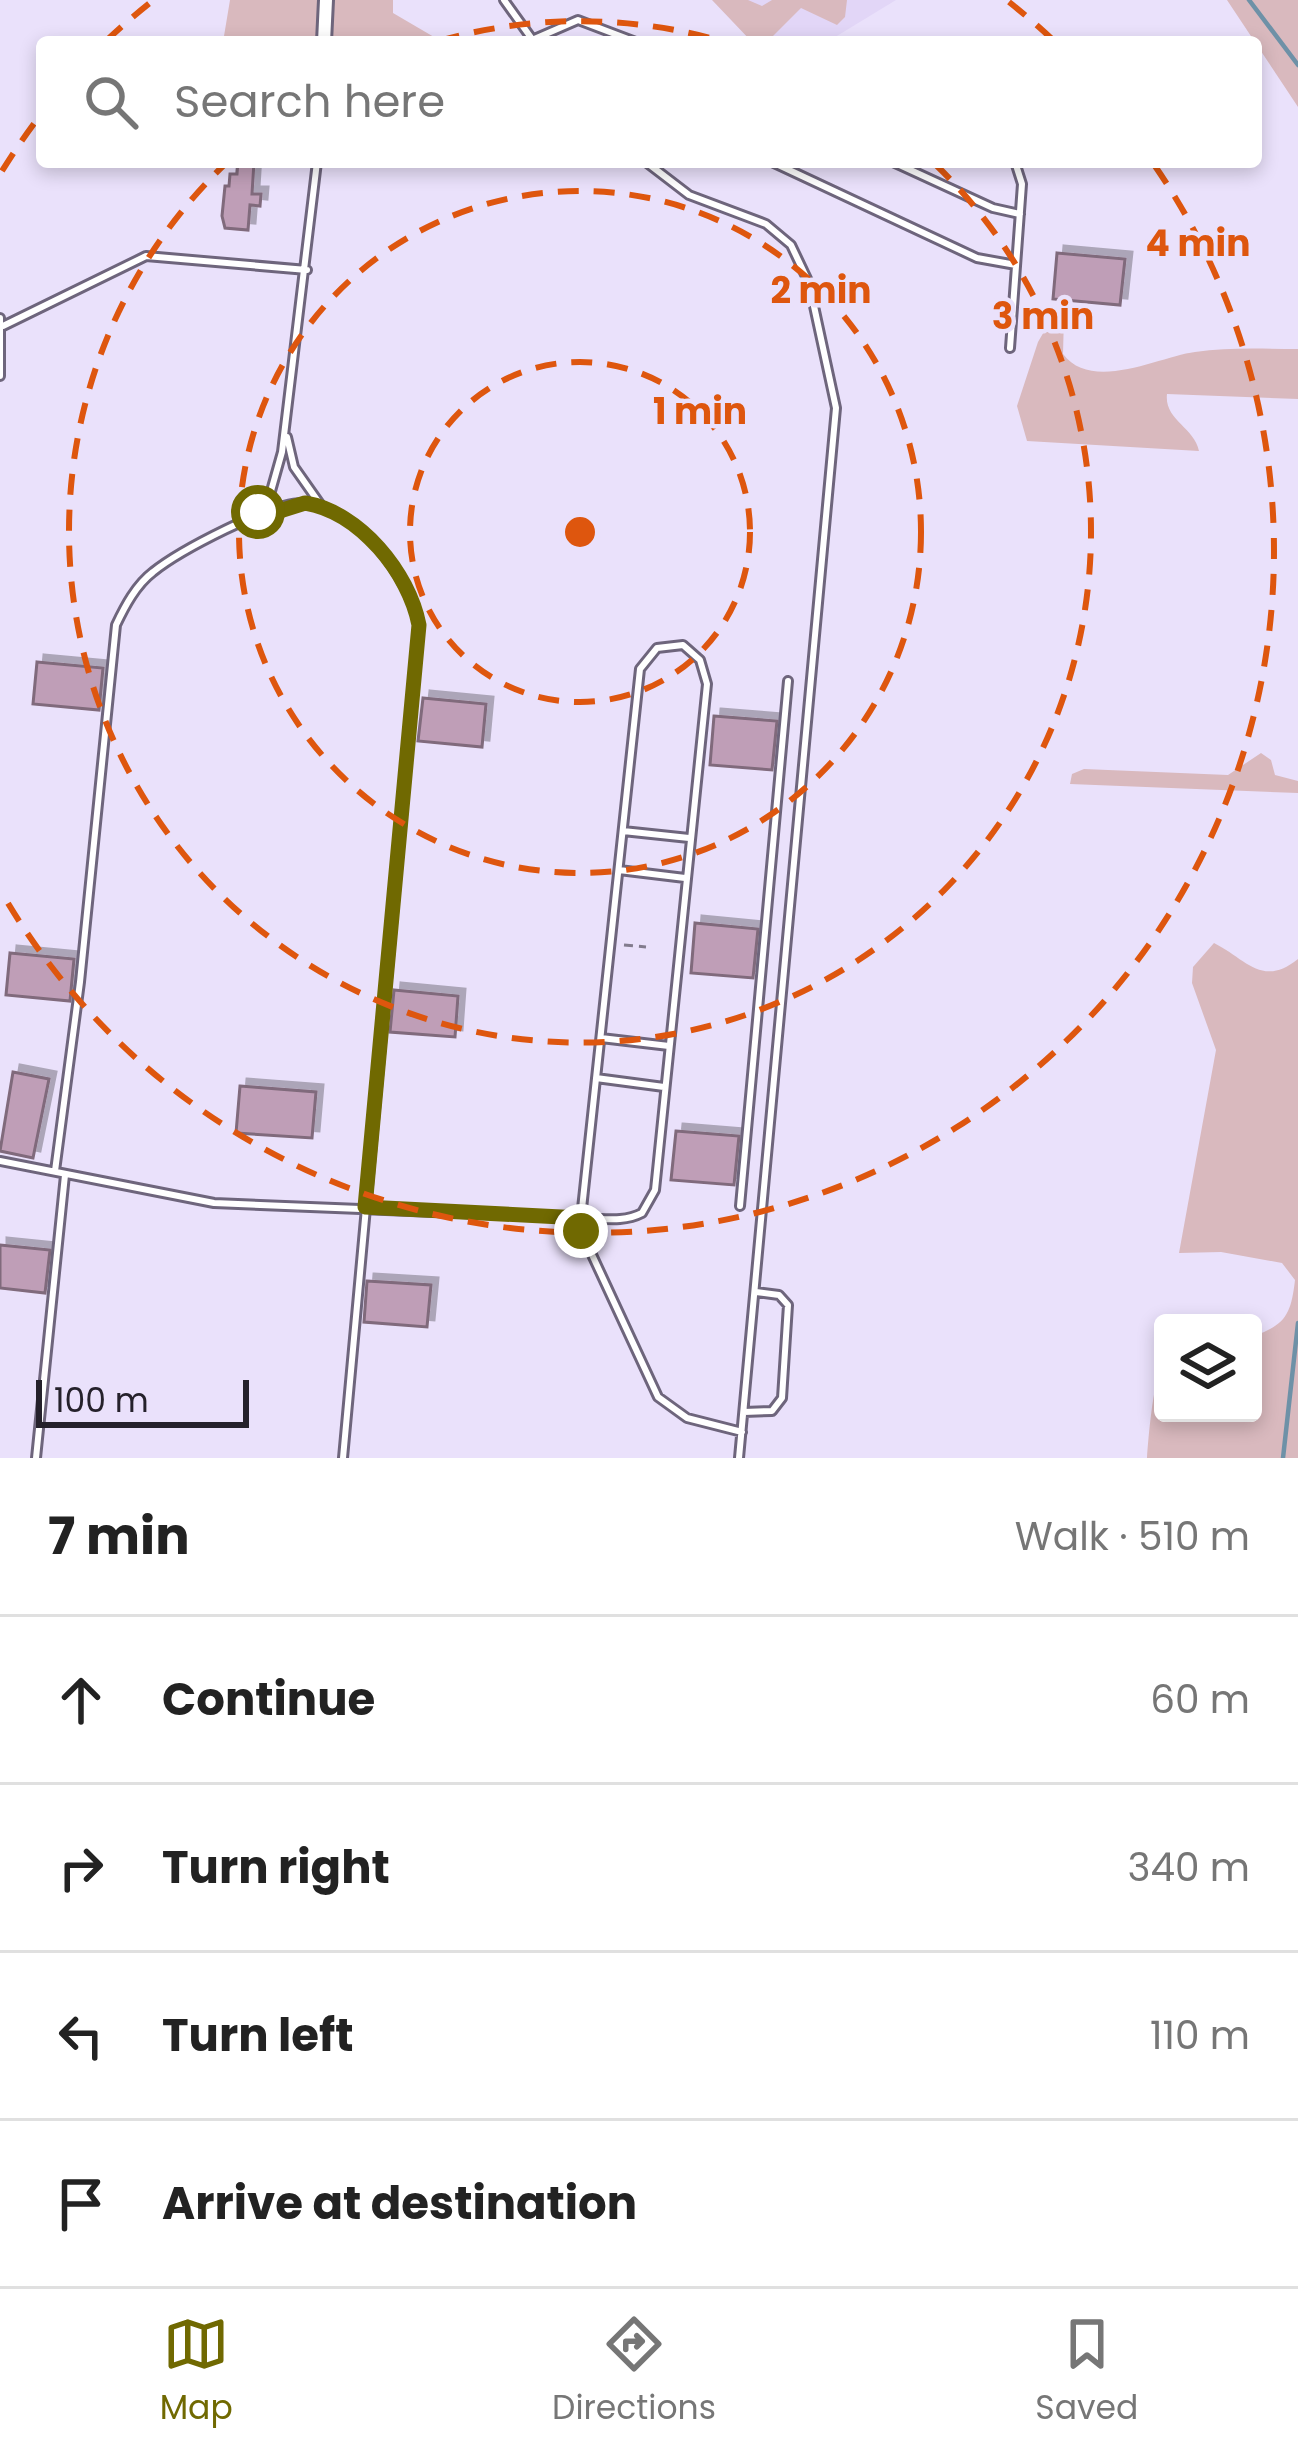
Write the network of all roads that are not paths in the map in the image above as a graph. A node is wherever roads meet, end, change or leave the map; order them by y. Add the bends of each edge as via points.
1 (326, 0) edge
2 (504, 0) edge
3 (324, 36) edge
4 (529, 36) edge
5 (544, 36) edge
6 (619, 36) edge
7 (316, 168) edge
8 (654, 168) edge
9 (785, 168) edge
10 (906, 168) edge
11 (1017, 168) edge
12 (1020, 214) junction
13 (1016, 265) junction
14 (307, 270) junction
15 (1, 322) edge
16 (1010, 348) dead end
17 (0, 376) edge
18 (286, 427) junction
19 (329, 512) junction
20 (248, 521) junction
21 (788, 681) dead end
22 (623, 831) junction
23 (689, 838) junction
24 (620, 869) junction
25 (685, 878) junction
26 (600, 1037) junction
27 (668, 1046) junction
28 (596, 1078) junction
29 (664, 1087) junction
30 (0, 1161) edge
31 (55, 1172) junction
32 (65, 1175) junction
33 (740, 1206) dead end
34 (365, 1207) junction
35 (581, 1218) junction
36 (756, 1292) junction
37 (744, 1412) junction
38 (742, 1432) junction
39 (37, 1458) edge
40 (343, 1458) edge
41 (739, 1458) edge

1 - 3 street
2 - 4 lane
5 - 6 lane via 578,20
7 - 14 lane
8 - 36 lane via 689,195 787,240 809,283 835,396
9 - 13 lane via 977,258
10 - 12 lane
11 - 12 lane
12 - 13 lane
13 - 16 lane
14 - 15 lane via 152,254
14 - 18 lane
15 - 17 lane
18 - 19 lane via 294,467
18 - 20 lane via 274,484
19 - 20 lane via 300,503
19 - 34 lane via 395,566 419,625
20 - 31 lane via 152,572 113,631
21 - 33 lane
22 - 23 lane
22 - 23 lane via 641,664 656,648 679,644 698,656 707,681
22 - 24 lane
23 - 25 lane
24 - 25 lane
24 - 26 lane
25 - 27 lane
26 - 27 lane
26 - 28 lane
27 - 29 lane
28 - 29 lane
28 - 35 lane
29 - 35 lane via 652,1201 629,1219
30 - 31 lane
31 - 32 lane
32 - 34 lane via 197,1202
32 - 39 lane
34 - 35 lane
34 - 40 lane
35 - 38 lane via 583,1241 658,1397 688,1418
36 - 37 lane
36 - 37 lane via 788,1305 782,1393 772,1411
37 - 38 lane
38 - 41 lane

